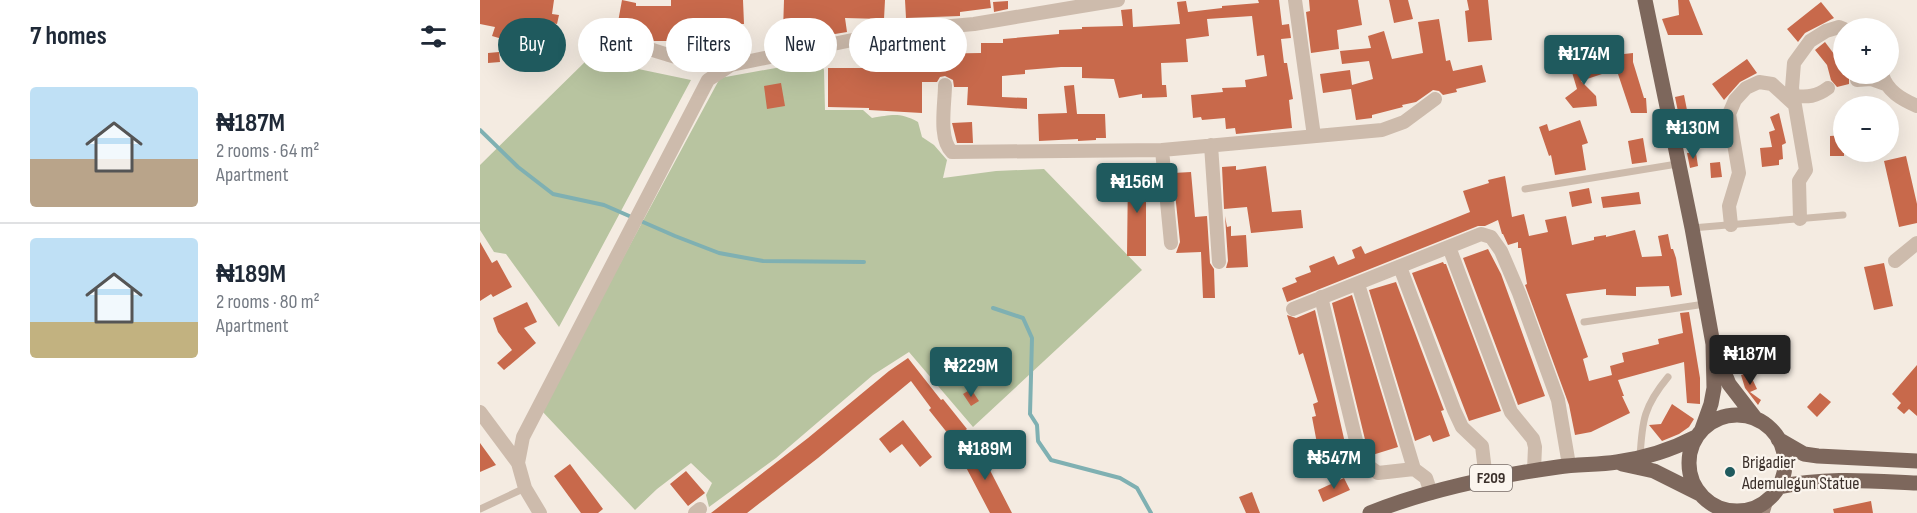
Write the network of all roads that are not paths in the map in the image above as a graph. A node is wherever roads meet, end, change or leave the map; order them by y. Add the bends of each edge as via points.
1 (1118, 0) edge
2 (1295, 0) edge
3 (1645, 0) edge
4 (1833, 29) edge
5 (752, 60) edge
6 (720, 72) edge
7 (1888, 84) edge
8 (945, 85) dead end
9 (1827, 88) dead end
10 (1435, 99) dead end
11 (1794, 100) junction
12 (1917, 106) edge
13 (1314, 136) junction
14 (1211, 146) junction
15 (1162, 150) junction
16 (1677, 164) junction
17 (1525, 189) dead end
18 (1843, 215) dead end
19 (1800, 219) junction
20 (1731, 225) junction
21 (1692, 228) junction
22 (1171, 243) dead end
23 (1917, 243) edge
24 (1449, 247) junction
25 (1895, 261) dead end
26 (1219, 262) dead end
27 (1401, 267) junction
28 (1358, 284) junction
29 (1321, 297) junction
30 (1705, 304) junction
31 (1293, 309) dead end
32 (1584, 322) dead end
33 (1713, 344) junction
34 (1668, 377) dead end
35 (480, 412) edge
36 (1756, 419) junction
37 (1699, 433) junction
38 (1778, 439) junction
39 (1640, 458) junction
40 (1917, 461) edge
41 (1616, 462) junction
42 (518, 463) junction
43 (1569, 465) junction
44 (1414, 469) junction
45 (1534, 470) junction
46 (1486, 479) junction
47 (1917, 483) edge
48 (1779, 487) junction
49 (525, 488) junction
50 (1431, 493) junction
51 (1701, 495) junction
52 (1763, 508) edge
53 (480, 509) edge
54 (1722, 511) edge
55 (540, 513) edge
56 (1370, 513) edge

1 - 5 street via 975,24 896,31
2 - 13 street
3 - 16 main road
4 - 11 street via 1810,41 1794,63
6 - 42 street via 708,80 523,437
7 - 12 street via 1894,93
8 - 15 street via 943,136 952,152
9 - 11 street via 1818,96
10 - 13 street via 1404,122 1382,130
11 - 19 street via 1806,170 1799,181
11 - 20 street via 1772,84 1759,82 1735,100 1729,114 1739,173 1729,206
13 - 14 street
14 - 15 street
14 - 26 street
15 - 22 street
16 - 17 lane
16 - 21 main road
18 - 19 lane
19 - 20 lane
20 - 21 lane
21 - 30 main road
23 - 25 street
24 - 27 street
24 - 43 street via 1482,234 1491,237 1501,250 1558,400
24 - 45 street via 1511,412 1533,439
27 - 28 street
27 - 46 street via 1454,410 1462,427 1482,446
28 - 29 street
28 - 44 street
29 - 31 street
29 - 44 street via 1361,460 1378,473
30 - 32 lane
30 - 33 main road
33 - 36 main road via 1729,384
33 - 37 main road via 1712,404
34 - 39 lane via 1648,403 1641,427
35 - 42 street
36 - 37 main road, F209 via 1733,415 1711,422
36 - 38 main road
37 - 39 main road, F209 via 1669,451
37 - 51 main road via 1690,451 1689,466 1692,482
38 - 40 main road via 1804,454
38 - 48 main road via 1785,463
39 - 41 main road, F209
41 - 43 main road, F209
41 - 51 main road, F209 via 1653,471
42 - 49 street
43 - 45 main road, F209
44 - 50 street via 1426,478
45 - 46 main road, F209
46 - 50 main road, F209
47 - 48 main road via 1847,480
48 - 52 main road, F209
49 - 53 lane
49 - 55 street
50 - 56 main road, F209
51 - 54 main road, F209
52 - 54 main road, F209

